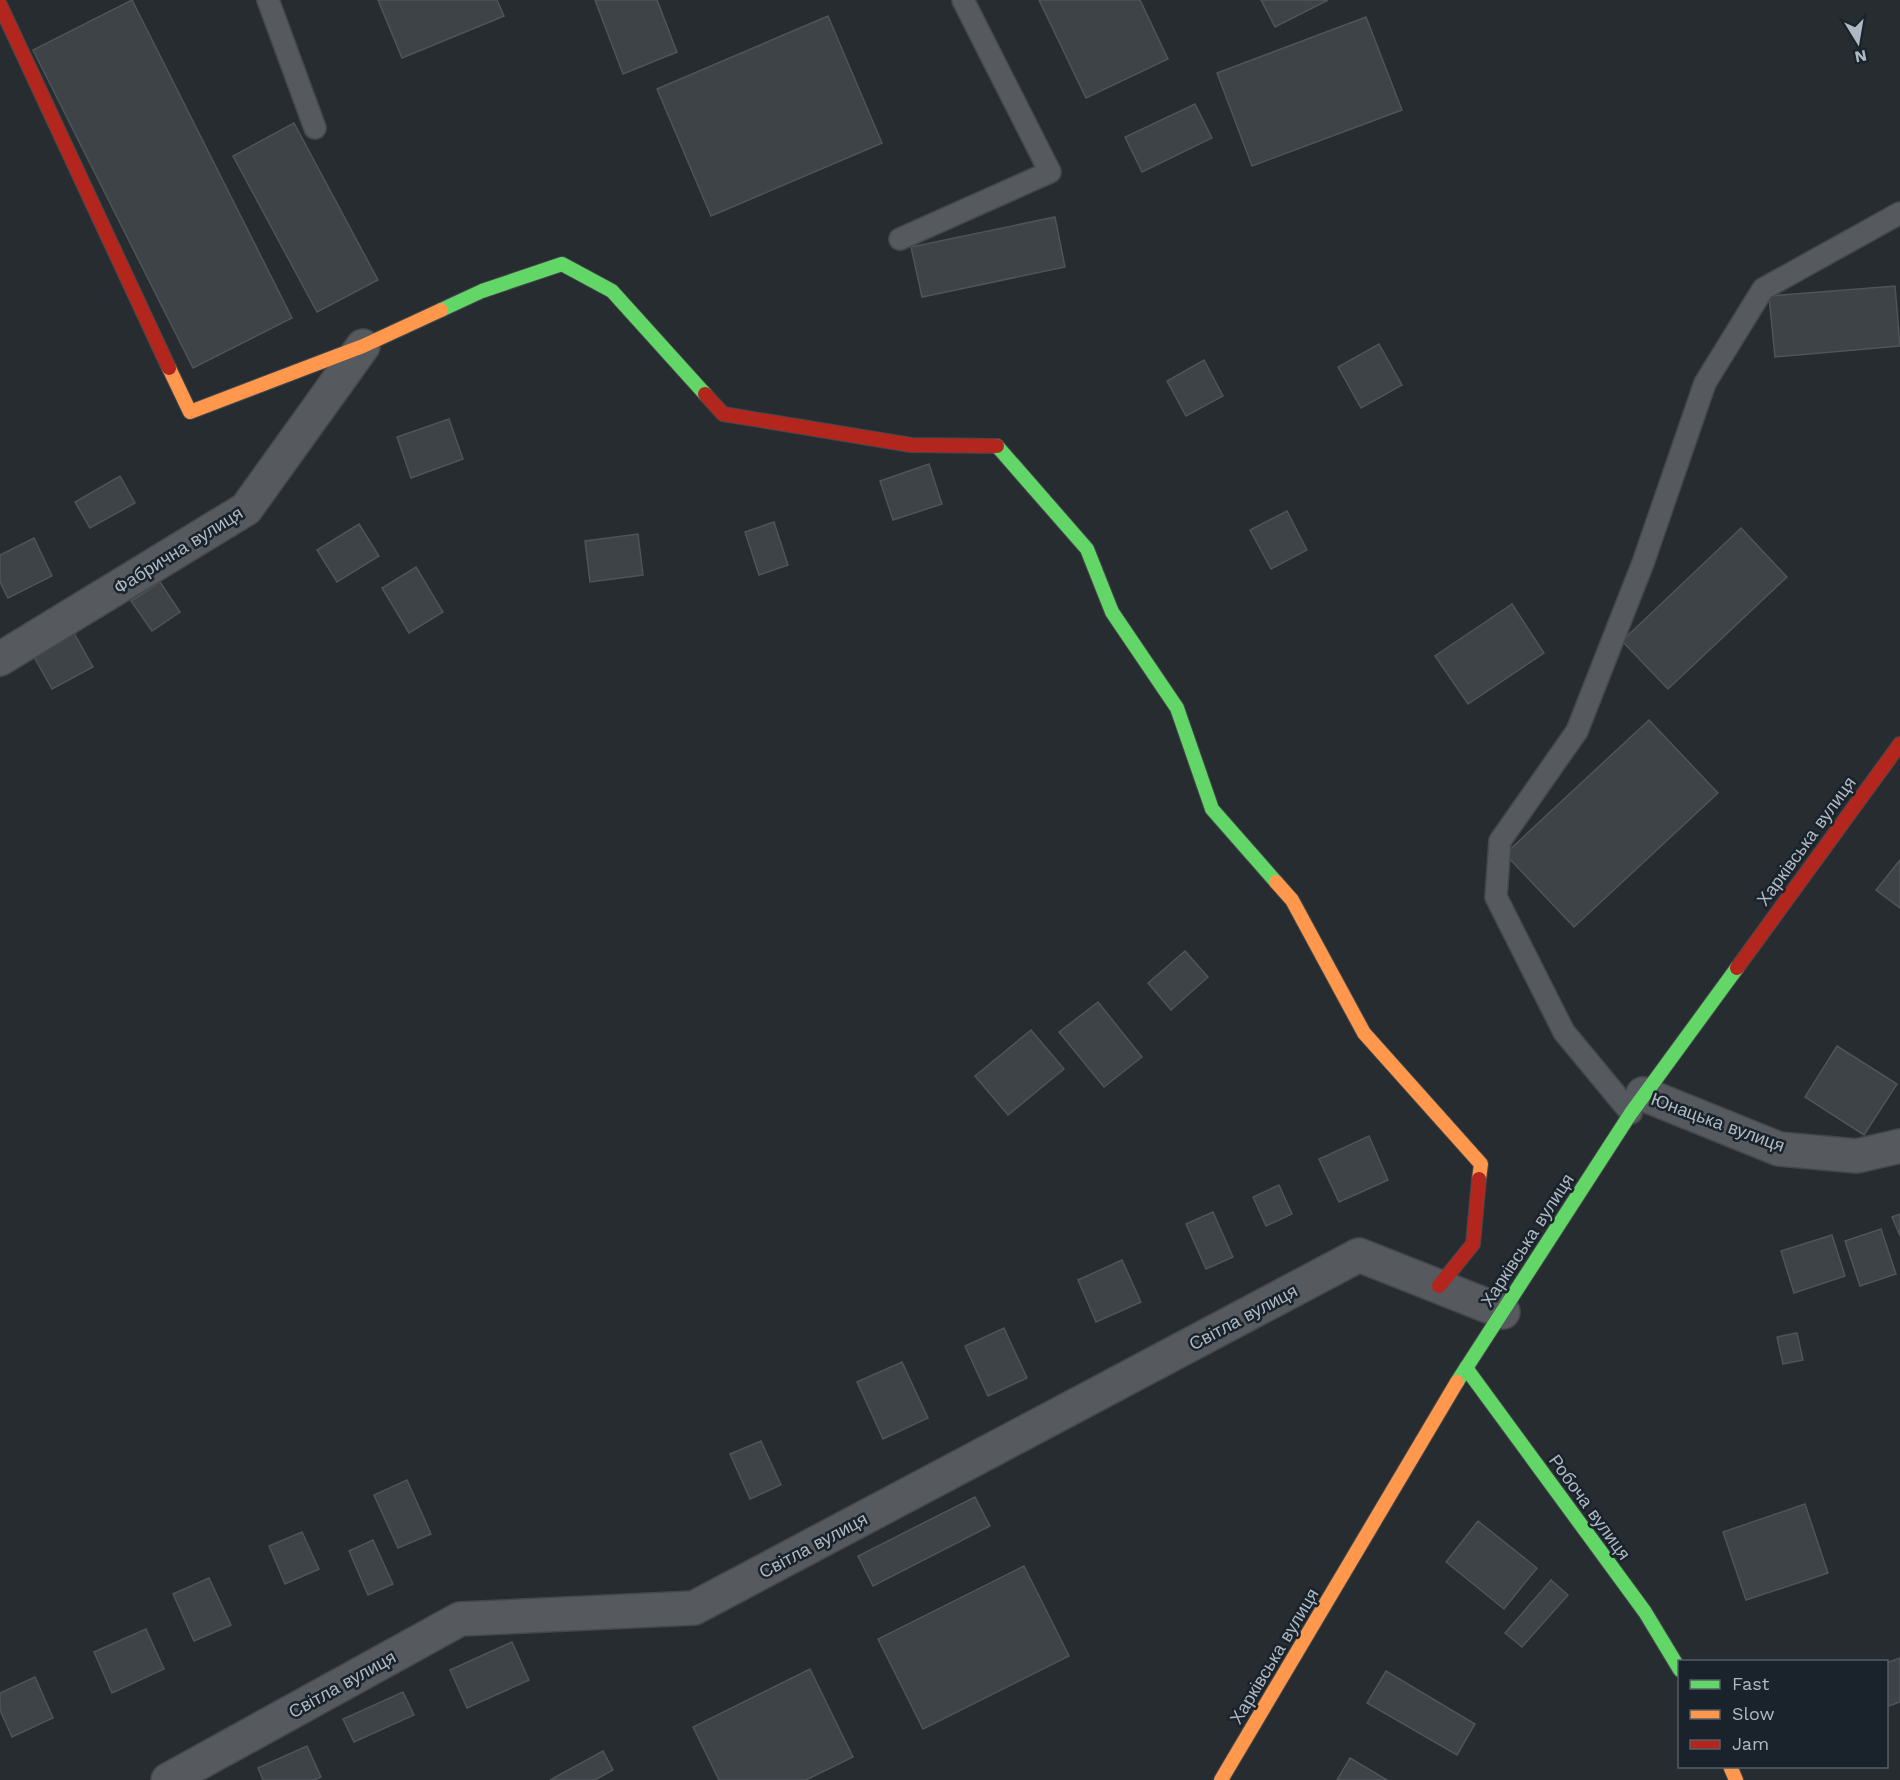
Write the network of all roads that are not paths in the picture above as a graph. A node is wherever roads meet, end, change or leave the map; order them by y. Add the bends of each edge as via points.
1 (268, 0) edge
2 (963, 0) edge
3 (0, 5) edge
4 (315, 128) dead end
5 (1900, 213) edge
6 (900, 239) dead end
7 (363, 346) junction
8 (0, 659) edge
9 (1900, 744) edge
10 (1637, 1104) junction
11 (1900, 1146) edge
12 (1439, 1286) junction
13 (1503, 1312) junction
14 (1466, 1368) junction
15 (1678, 1667) edge
16 (168, 1780) edge
17 (1221, 1780) edge

1 - 4 lane
2 - 6 lane via 1050,172
3 - 7 street via 190,412
5 - 10 lane via 1763,289 1705,384 1577,731 1500,841 1496,897 1564,1032
7 - 8 street, Фабрична вулиця via 246,509
7 - 12 street via 482,291 562,264 612,291 723,414 912,445 997,446 1087,549 1112,612 1176,708 1212,809 1292,900 1364,1033 1481,1164 1473,1244
9 - 10 street, Харківська вулиця
10 - 11 street, Юнацька вулиця via 1779,1149 1857,1156
10 - 13 street, Харківська вулиця
12 - 13 street, Світла вулиця
12 - 16 street, Світла вулиця via 1359,1255 694,1608 460,1619
13 - 14 street, Харківська вулиця
14 - 15 street, Робоча вулиця via 1645,1612
14 - 17 street, Харківська вулиця

